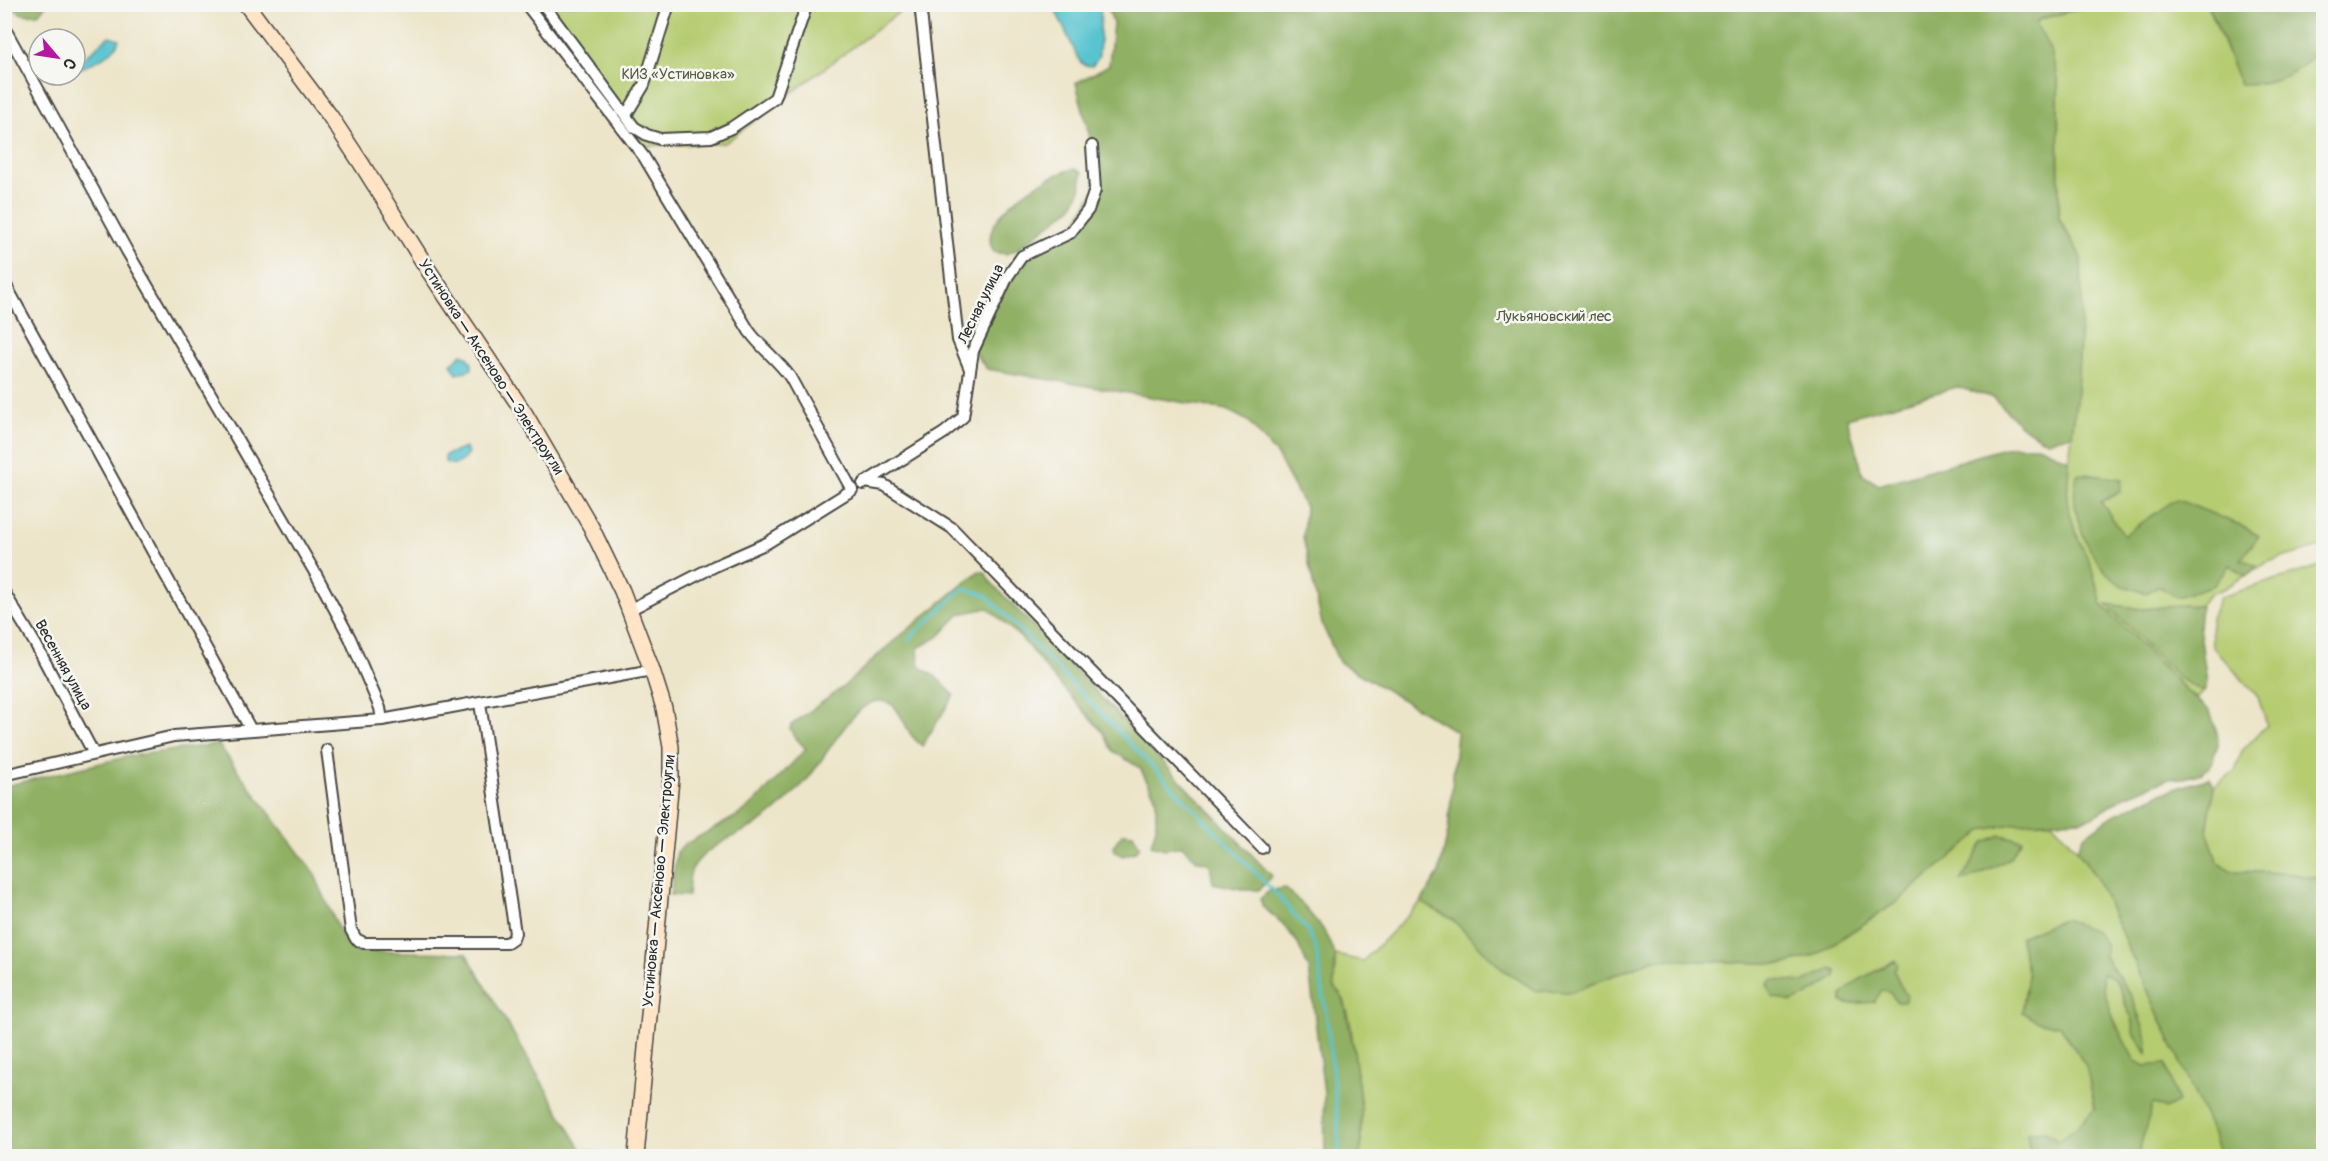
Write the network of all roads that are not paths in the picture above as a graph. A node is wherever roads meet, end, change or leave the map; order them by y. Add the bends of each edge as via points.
1 (246, 4) edge
2 (526, 4) edge
3 (543, 4) edge
4 (669, 4) edge
5 (807, 4) edge
6 (920, 4) edge
7 (4, 27) edge
8 (626, 116) junction
9 (1092, 146) dead end
10 (4, 282) edge
11 (970, 369) junction
12 (865, 482) junction
13 (852, 490) junction
14 (4, 592) edge
15 (630, 610) junction
16 (652, 670) junction
17 (480, 703) junction
18 (382, 720) junction
19 (251, 730) junction
20 (327, 750) dead end
21 (94, 754) junction
22 (4, 775) edge
23 (1262, 848) dead end
24 (636, 1156) edge

1 - 15 main road, Устиновка — Аксеново — Электроугли via 330,116 525,414 591,527
2 - 13 street via 644,157 749,331 790,377
3 - 8 street
4 - 8 street via 644,85
5 - 8 street via 775,98 731,128 711,137 660,138 634,127
6 - 11 street via 958,340
7 - 18 street via 127,251 317,576 350,638
9 - 11 street, Лесная улица via 1095,190 1088,210 1070,233 1022,256 1008,276 973,351
10 - 19 street
11 - 12 street, Лесная улица via 963,417
12 - 13 street, Лесная улица
12 - 23 street via 884,485 952,528
13 - 15 street, Лесная улица via 767,543
14 - 21 street, Весенняя улица
15 - 16 main road, Устиновка — Аксеново — Электроугли
16 - 17 street
16 - 24 main road, Устиновка — Аксеново — Электроугли via 671,747 671,779
17 - 18 street
17 - 20 street via 515,933 507,943 364,943 356,939 351,930
18 - 19 street
19 - 21 street via 174,736
21 - 22 street

